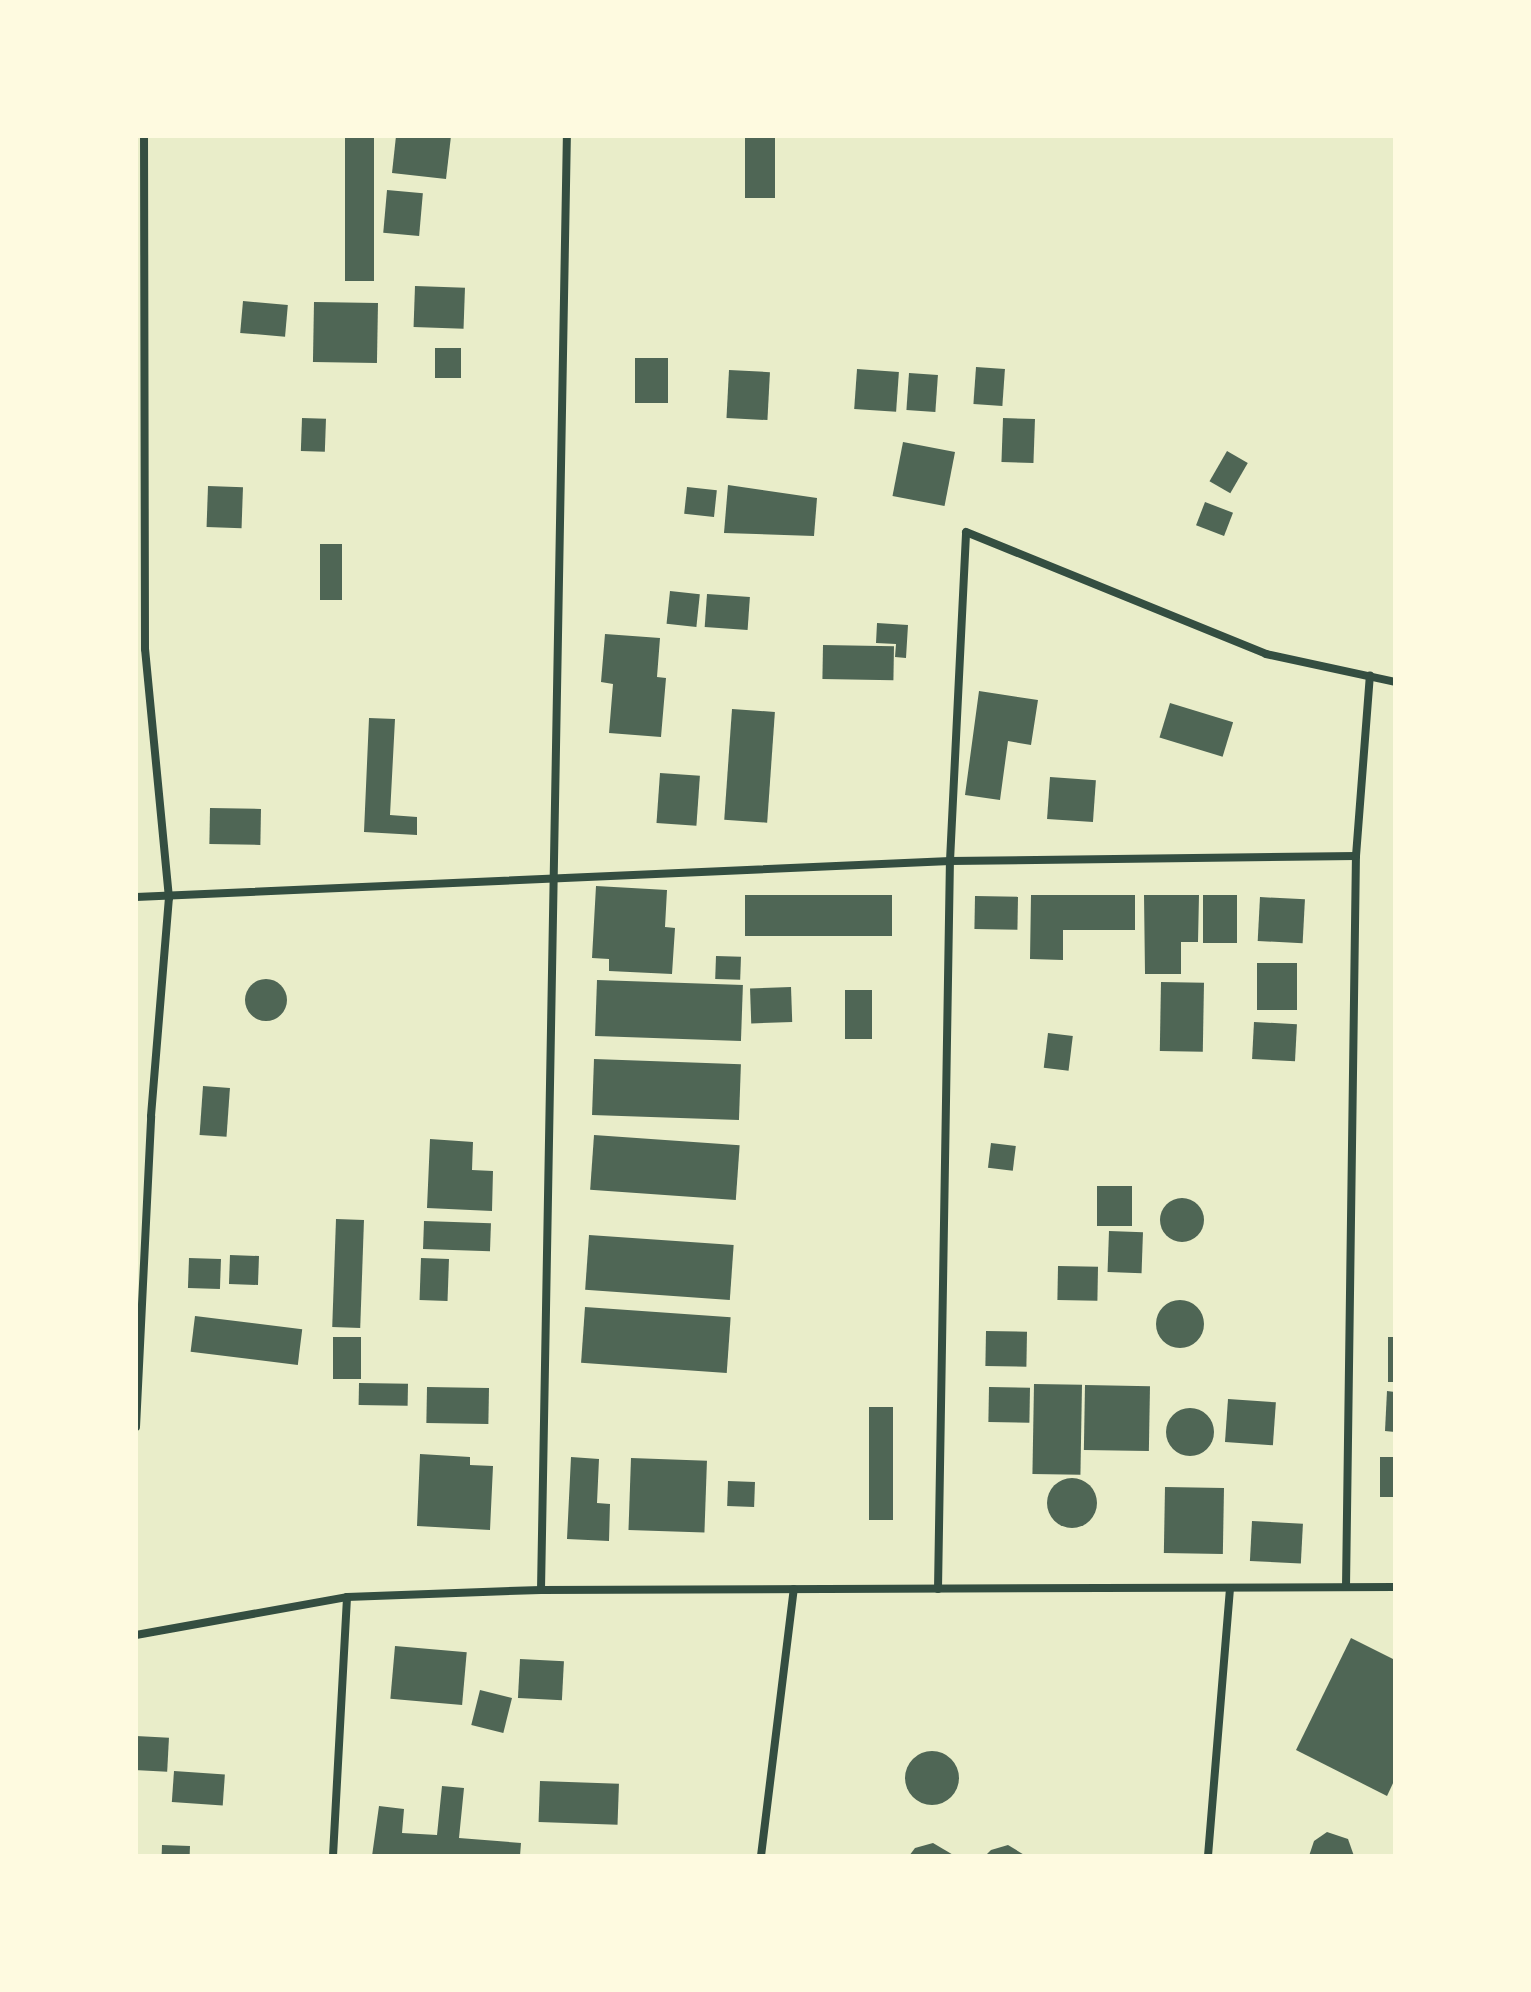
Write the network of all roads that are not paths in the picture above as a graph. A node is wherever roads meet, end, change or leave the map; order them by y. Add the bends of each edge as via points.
1 (144, 136) edge
2 (567, 136) edge
3 (1370, 676) junction
4 (1395, 682) edge
5 (1356, 856) junction
6 (950, 861) junction
7 (556, 878) junction
8 (136, 897) edge
9 (169, 898) junction
10 (136, 1427) edge
11 (1346, 1587) junction
12 (1395, 1587) edge
13 (1230, 1588) junction
14 (794, 1589) junction
15 (938, 1589) junction
16 (541, 1590) junction
17 (347, 1597) junction
18 (136, 1635) edge
19 (333, 1856) edge
20 (761, 1856) edge
21 (1208, 1856) edge

1 - 9 street via 145,649
2 - 7 street
3 - 4 street
3 - 5 street
3 - 6 street via 1266,654 966,532
5 - 6 street
5 - 11 street
6 - 7 street
6 - 15 street
7 - 9 street
7 - 16 street
8 - 9 street
9 - 10 street via 151,1116
11 - 12 street
11 - 13 street
13 - 15 street
13 - 21 street
14 - 15 street
14 - 16 street
14 - 20 street
16 - 17 street
17 - 18 street
17 - 19 street

